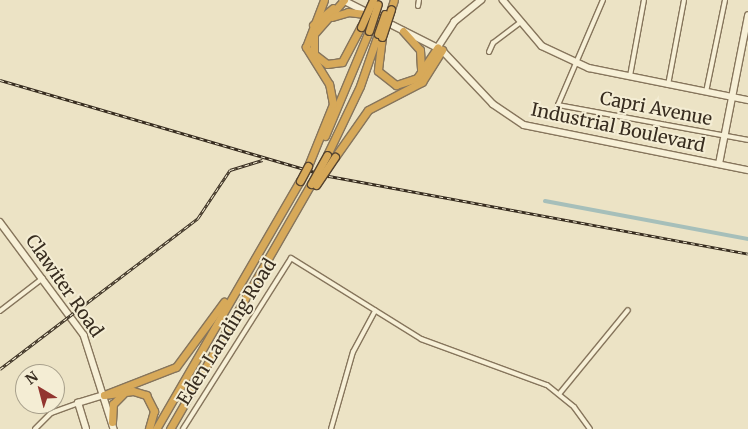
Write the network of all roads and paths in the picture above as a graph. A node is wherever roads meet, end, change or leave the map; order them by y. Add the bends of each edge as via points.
1 (324, 0) edge
2 (343, 0) edge
3 (390, 0) edge
4 (394, 0) edge
5 (418, 0) edge
6 (480, 0) edge
7 (503, 0) edge
8 (603, 0) edge
9 (644, 0) edge
10 (684, 0) edge
11 (725, 0) edge
12 (377, 2) edge
13 (418, 6) dead end
14 (389, 8) junction
15 (371, 15) junction
16 (748, 16) edge
17 (326, 22) junction
18 (520, 22) junction
19 (311, 27) junction
20 (404, 31) junction
21 (380, 36) junction
22 (440, 49) junction
23 (489, 52) dead end
24 (576, 63) junction
25 (421, 74) junction
26 (630, 78) junction
27 (668, 85) junction
28 (706, 92) junction
29 (732, 97) junction
30 (748, 100) edge
31 (725, 136) junction
32 (748, 140) edge
33 (314, 152) junction
34 (719, 164) junction
35 (748, 170) edge
36 (313, 184) junction
37 (1, 226) edge
38 (251, 262) junction
39 (43, 278) junction
40 (628, 310) dead end
41 (0, 311) edge
42 (375, 311) junction
43 (125, 392) junction
44 (560, 394) junction
45 (104, 395) junction
46 (78, 403) junction
47 (113, 425) edge
48 (35, 429) edge
49 (86, 429) edge
50 (149, 429) edge
51 (156, 429) edge
52 (170, 429) edge
53 (183, 429) edge
54 (331, 429) edge
55 (590, 429) edge

1 - 19 highway
2 - 15 street, Industrial Boulevard
2 - 17 highway
2 - 19 highway
3 - 14 highway
4 - 14 highway
5 - 13 street
6 - 22 street via 454,22
7 - 18 street
8 - 24 street
9 - 26 street
10 - 27 street
11 - 28 street
12 - 17 highway, bridge via 347,57 332,65 320,61 312,47 314,34
12 - 33 highway, bridge via 339,109
14 - 21 highway, bridge
15 - 17 highway via 342,13
15 - 20 street, Industrial Boulevard
16 - 29 street
18 - 23 street via 493,43
18 - 24 street via 542,46
19 - 33 highway via 307,51 329,84 333,101
20 - 22 street, Industrial Boulevard
20 - 25 highway via 420,50
21 - 25 highway via 377,61 381,77 400,85
21 - 36 highway, bridge
22 - 25 highway
22 - 34 street, Industrial Boulevard via 493,104 524,125
22 - 36 highway, bridge via 422,82 368,110
24 - 26 street
24 - 31 street, Capri Avenue via 558,105
26 - 27 street
27 - 28 street
28 - 29 street
29 - 30 street
29 - 31 street
31 - 32 street, Capri Avenue
31 - 34 street
33 - 38 highway, bridge
34 - 35 street, Industrial Boulevard
36 - 52 highway
37 - 39 street, Clawiter Road
38 - 45 highway via 176,367
38 - 51 highway
39 - 41 street
39 - 45 street, Clawiter Road via 84,336
40 - 44 street
42 - 44 street via 426,341 533,379
42 - 53 street, Eden Landing Road via 299,260 286,261
42 - 54 street via 353,352
43 - 45 highway
43 - 47 highway via 113,404
43 - 50 highway via 141,392 151,401
44 - 55 street
45 - 46 street
45 - 47 street, Clawiter Road
46 - 48 street via 51,413
46 - 49 street

